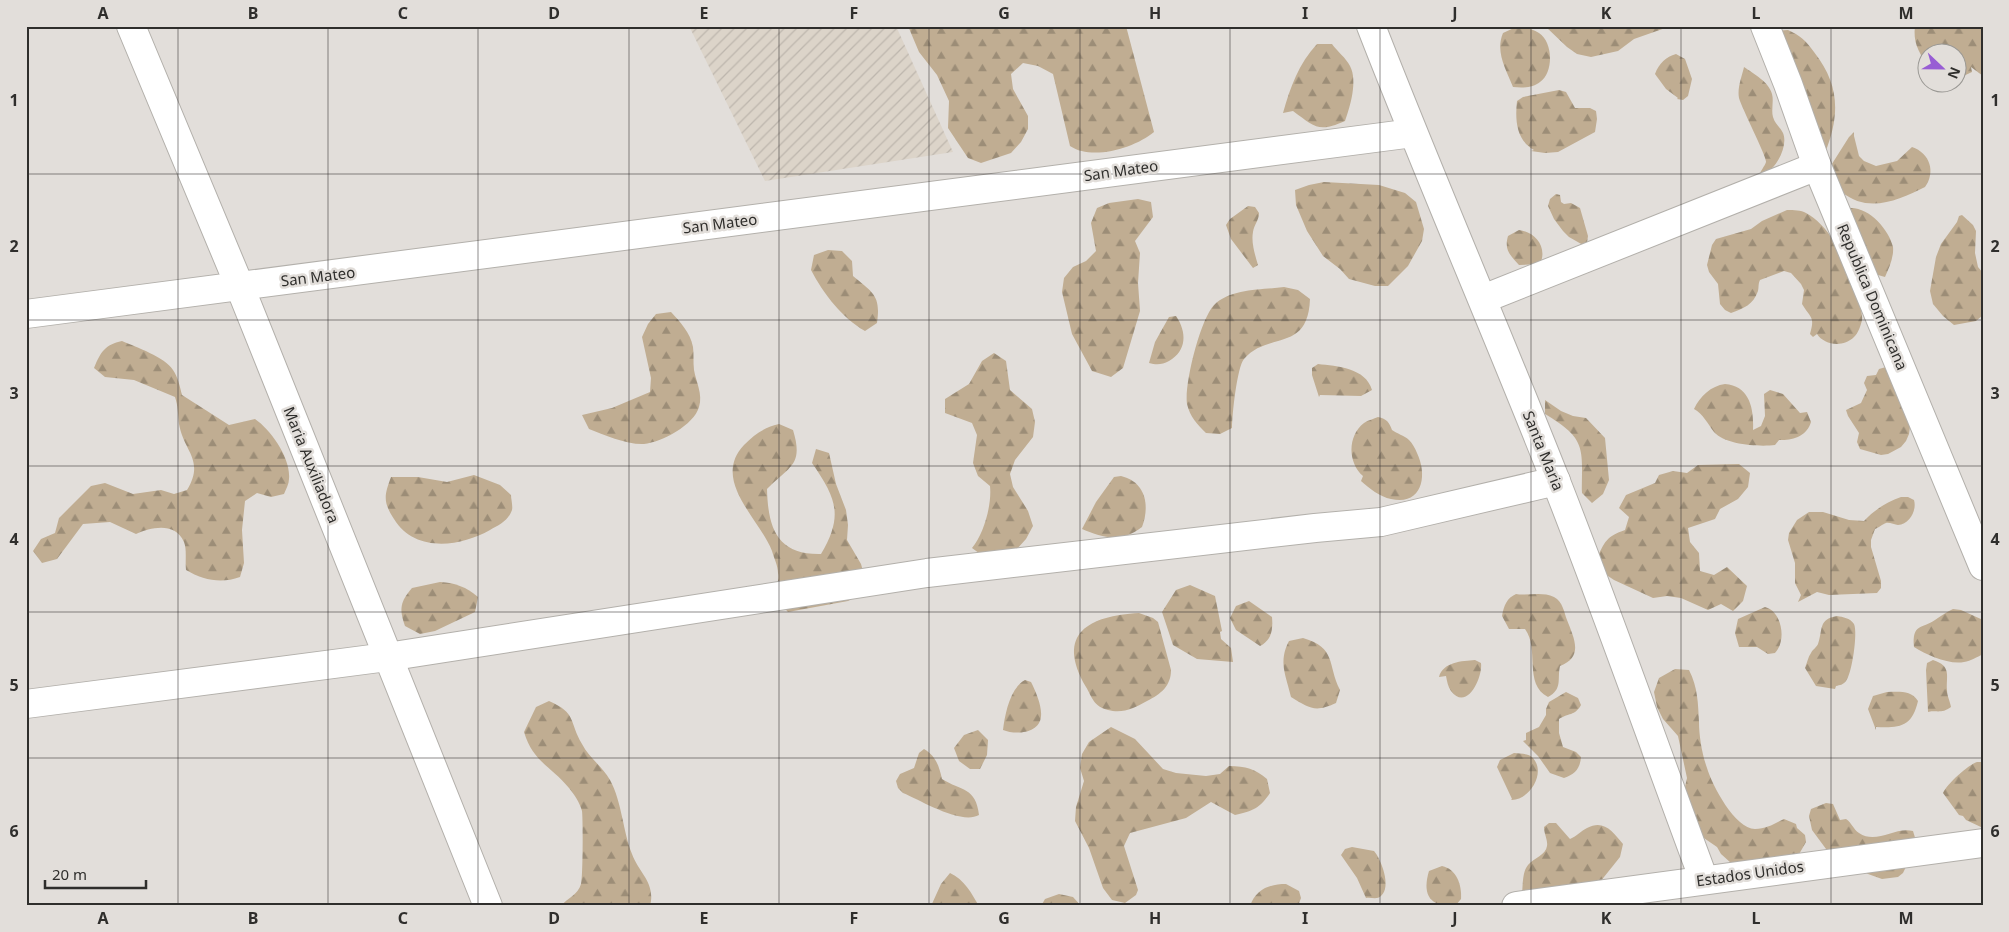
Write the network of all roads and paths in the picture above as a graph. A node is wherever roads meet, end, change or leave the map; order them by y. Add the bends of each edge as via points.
1 (131, 26) edge
2 (1372, 26) edge
3 (1765, 26) edge
4 (1413, 133) junction
5 (1817, 166) junction
6 (240, 287) junction
7 (1483, 299) junction
8 (26, 314) edge
9 (1556, 481) junction
10 (1983, 566) edge
11 (387, 657) junction
12 (26, 704) edge
13 (1983, 843) edge
14 (1704, 880) junction
15 (488, 906) edge
16 (1516, 906) edge

1 - 6 street, Maria Auxiliadora
2 - 4 street, Santa Maria
3 - 5 street, Republica Dominicana
4 - 6 street, San Mateo
4 - 7 street, Santa Maria
5 - 7 street
5 - 10 street, Republica Dominicana
6 - 8 street, San Mateo
6 - 11 street, Maria Auxiliadora
7 - 9 street, Santa Maria
9 - 11 street via 1381,522 927,573
9 - 14 street, Santa Maria
11 - 12 street
11 - 15 street, Maria Auxiliadora
13 - 14 street, Estados Unidos
14 - 16 street, Estados Unidos

